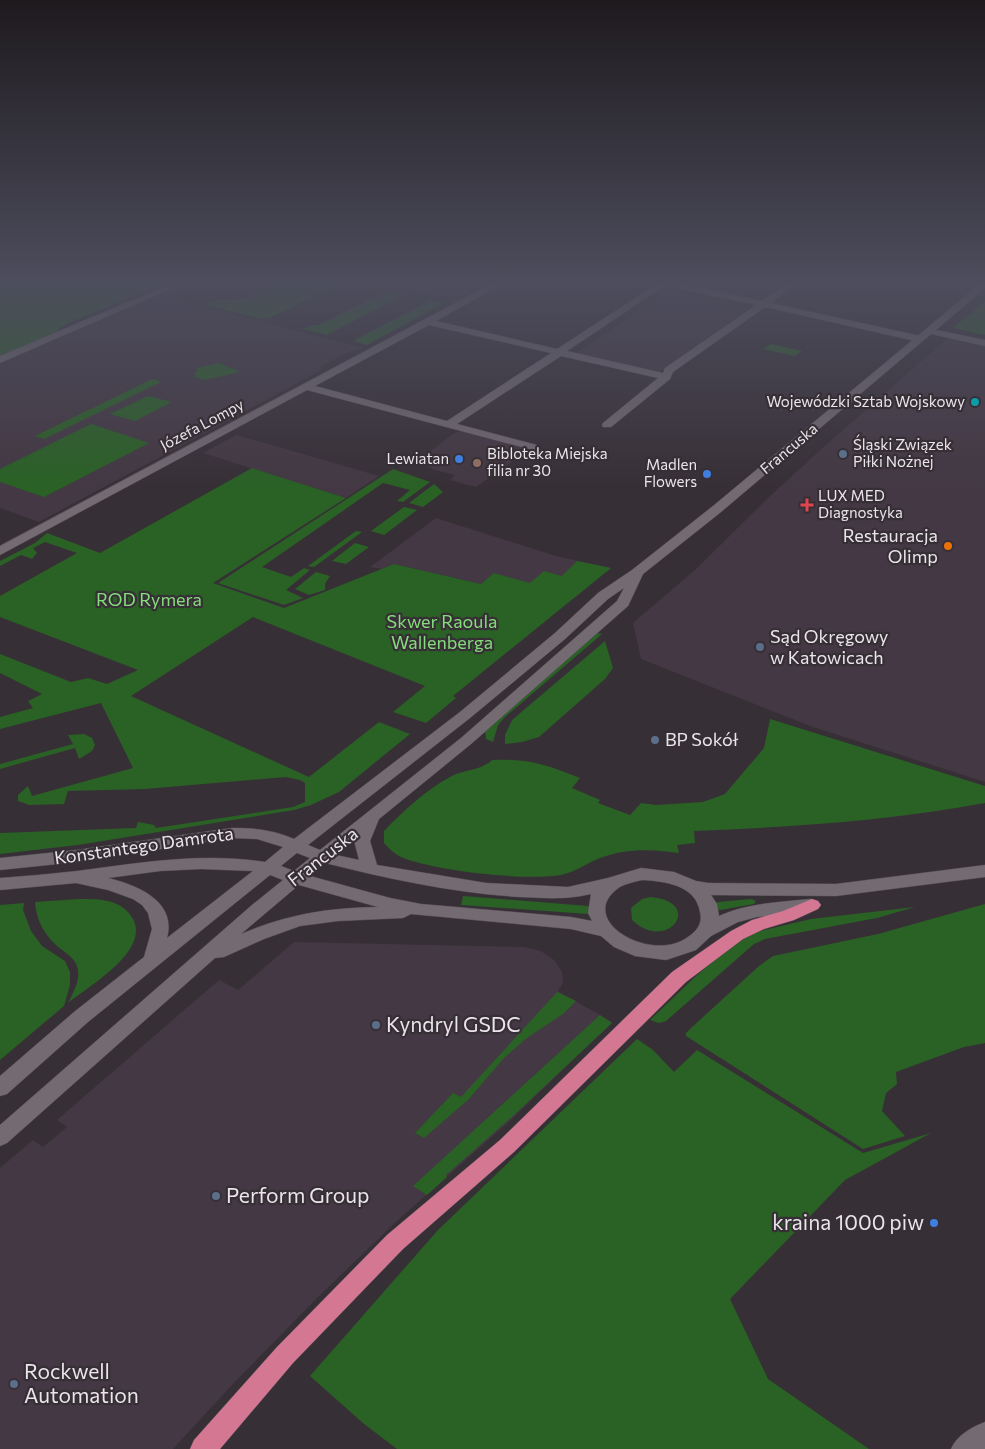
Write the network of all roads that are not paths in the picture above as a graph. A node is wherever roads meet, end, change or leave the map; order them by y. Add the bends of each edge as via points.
1 (20, 352) edge
2 (372, 352) edge
3 (558, 352) joint
4 (695, 352) edge
5 (905, 352) edge
6 (0, 360) edge
7 (666, 377) junction
8 (306, 387) junction
9 (448, 425) junction
10 (607, 425) dead end
11 (533, 447) dead end
12 (0, 551) edge
13 (637, 573) junction
14 (374, 818) junction
15 (295, 846) junction
16 (322, 857) junction
17 (0, 864) edge
18 (269, 868) junction
19 (370, 868) junction
20 (985, 871) edge
21 (76, 877) junction
22 (296, 878) junction
23 (610, 884) junction
24 (5, 886) edge
25 (691, 886) junction
26 (836, 890) junction
27 (812, 905) junction
28 (421, 910) junction
29 (603, 930) junction
30 (706, 931) junction
31 (205, 958) junction
32 (152, 961) junction
33 (0, 1088) edge
34 (0, 1137) edge
35 (985, 1434) edge
36 (203, 1449) edge
37 (964, 1449) edge

1 - 6 street
2 - 8 street, Józefa Lompy
3 - 7 street
3 - 9 street
4 - 7 street via 669,370
5 - 13 street, Francuska
7 - 10 street
8 - 9 street
8 - 12 street, Józefa Lompy
9 - 11 street
13 - 14 street, Francuska via 623,603
13 - 15 street, Francuska via 603,596 465,715
14 - 16 street, Francuska
14 - 19 street via 362,841
15 - 16 street, Konstantego Damrota
15 - 17 street, Konstantego Damrota via 277,838 232,833
15 - 18 street, Francuska
16 - 19 street, Konstantego Damrota
16 - 22 street, Francuska
18 - 21 street, Konstantego Damrota via 201,863 160,865
18 - 22 street, Konstantego Damrota
18 - 32 street, Francuska
19 - 23 street, Konstantego Damrota via 460,885 538,892 568,893
20 - 26 street
21 - 24 street, Konstantego Damrota
21 - 32 street via 112,885 148,901 156,912 161,929
22 - 28 street, Konstantego Damrota
22 - 31 street, Francuska
23 - 25 street via 629,876 657,874
23 - 29 street via 600,894 596,905 596,917
25 - 26 street via 708,889
25 - 30 street via 707,903 710,912
26 - 27 street
27 - 30 street via 749,911 724,919
27 - 36 highway via 737,934 679,977 507,1146 395,1242 285,1355
28 - 29 street, Konstantego Damrota via 571,923
28 - 31 street via 299,920
29 - 30 street via 626,946 654,952 685,948
31 - 34 street, Francuska
32 - 33 street, Francuska via 81,1017
35 - 37 street

